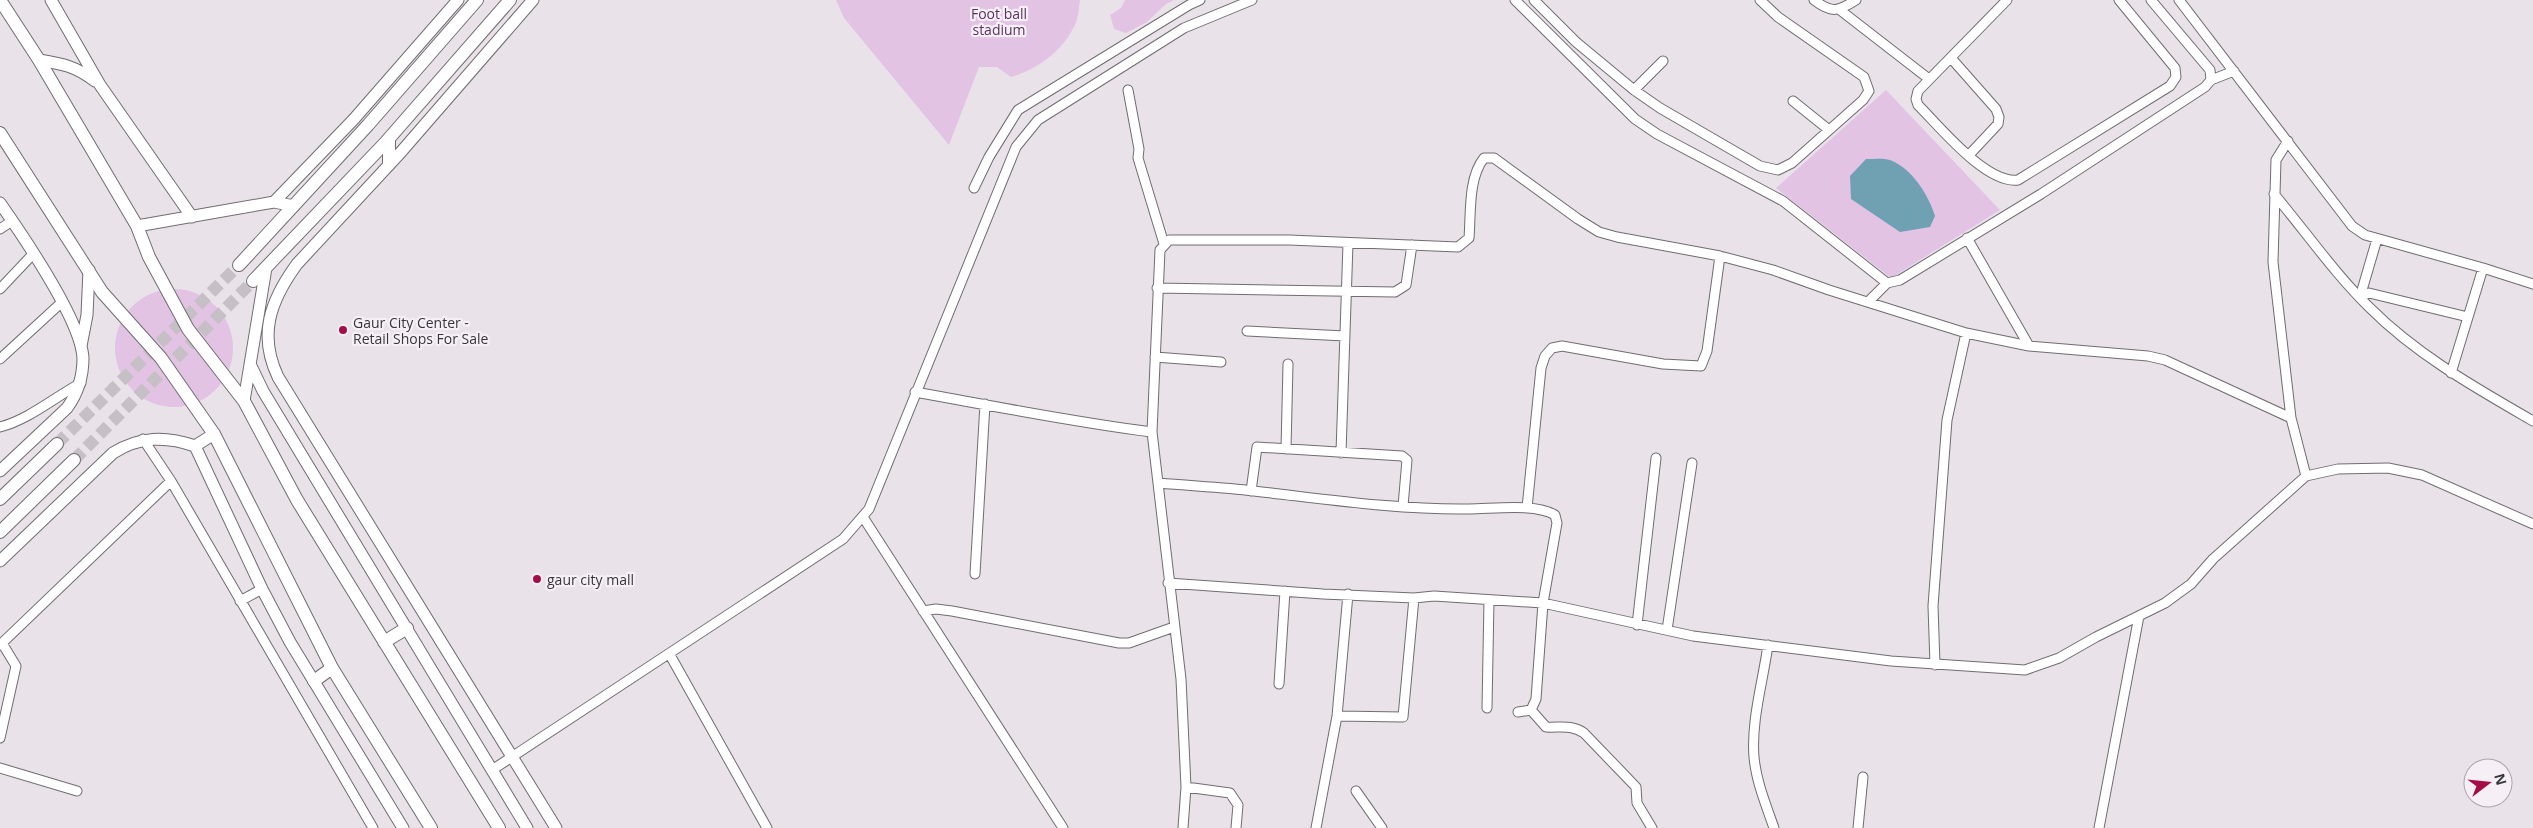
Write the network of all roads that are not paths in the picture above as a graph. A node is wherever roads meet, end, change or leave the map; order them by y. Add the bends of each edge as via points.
1 (0, 0) edge
2 (51, 0) edge
3 (458, 0) edge
4 (477, 0) edge
5 (510, 0) edge
6 (533, 0) edge
7 (1200, 0) edge
8 (1252, 0) edge
9 (1515, 0) edge
10 (1534, 0) edge
11 (1760, 0) edge
12 (1814, 0) edge
13 (1856, 0) edge
14 (2007, 0) edge
15 (2119, 0) edge
16 (2150, 0) edge
17 (2179, 0) edge
18 (1840, 10) junction
19 (1951, 58) junction
20 (39, 60) junction
21 (1663, 61) dead end
22 (2234, 71) junction
23 (1929, 79) junction
24 (2211, 80) junction
25 (100, 85) junction
26 (1128, 90) dead end
27 (1634, 90) junction
28 (1792, 101) dead end
29 (1829, 130) junction
30 (0, 133) edge
31 (389, 138) junction
32 (2288, 141) junction
33 (1969, 156) junction
34 (389, 164) junction
35 (974, 188) dead end
36 (2274, 194) junction
37 (274, 202) junction
38 (0, 203) edge
39 (294, 206) junction
40 (192, 217) junction
41 (12, 221) junction
42 (137, 226) junction
43 (0, 229) edge
44 (1968, 238) junction
45 (2377, 239) junction
46 (1348, 243) junction
47 (1164, 244) junction
48 (1412, 245) junction
49 (34, 253) junction
50 (1720, 256) junction
51 (239, 265) tunnel mouth
52 (266, 268) junction
53 (2483, 268) junction
54 (89, 270) junction
55 (253, 281) tunnel mouth
56 (1887, 283) junction
57 (2533, 284) edge
58 (1157, 288) junction
59 (0, 289) edge
60 (1346, 292) junction
61 (2360, 298) junction
62 (1869, 301) junction
63 (61, 303) junction
64 (2468, 317) junction
65 (1247, 331) dead end
66 (1966, 333) junction
67 (267, 336) junction
68 (1345, 336) junction
69 (254, 343) junction
70 (2029, 346) junction
71 (80, 347) junction
72 (1154, 357) junction
73 (0, 359) edge
74 (1221, 362) dead end
75 (250, 364) junction
76 (1288, 364) dead end
77 (2452, 373) junction
78 (81, 383) junction
79 (915, 392) junction
80 (244, 401) junction
81 (985, 404) junction
82 (2291, 418) junction
83 (2533, 421) edge
84 (0, 427) edge
85 (1152, 432) junction
86 (214, 434) junction
87 (143, 439) junction
88 (57, 444) tunnel mouth
89 (195, 446) junction
90 (1286, 449) junction
91 (1341, 453) junction
92 (1656, 458) dead end
93 (74, 460) tunnel mouth
94 (1692, 463) dead end
95 (0, 471) edge
96 (2306, 476) junction
97 (171, 481) junction
98 (1159, 484) junction
99 (1251, 490) junction
100 (0, 500) edge
101 (1403, 506) junction
102 (1528, 508) junction
103 (863, 517) junction
104 (2533, 524) edge
105 (0, 532) edge
106 (0, 562) edge
107 (975, 574) dead end
108 (1168, 583) junction
109 (262, 588) junction
110 (1285, 591) junction
111 (1348, 594) junction
112 (1414, 598) junction
113 (1489, 600) junction
114 (240, 601) junction
115 (1542, 603) junction
116 (923, 611) junction
117 (2139, 616) junction
118 (1636, 625) junction
119 (1174, 626) junction
120 (407, 628) junction
121 (1667, 630) junction
122 (384, 642) junction
123 (1, 644) edge
124 (1768, 645) junction
125 (670, 655) junction
126 (1935, 665) junction
127 (332, 668) junction
128 (314, 681) junction
129 (1279, 684) dead end
130 (1487, 708) dead end
131 (1531, 710) junction
132 (1518, 712) dead end
133 (1337, 716) junction
134 (0, 738) edge
135 (513, 757) junction
136 (0, 768) edge
137 (492, 770) junction
138 (1864, 777) dead end
139 (1186, 787) junction
140 (78, 791) dead end
141 (1356, 791) dead end
142 (373, 828) edge
143 (403, 828) edge
144 (431, 828) edge
145 (499, 828) edge
146 (527, 828) edge
147 (556, 828) edge
148 (767, 828) edge
149 (1062, 828) edge
150 (1183, 828) edge
151 (1236, 828) edge
152 (1316, 828) edge
153 (1382, 828) edge
154 (1652, 828) edge
155 (1774, 828) edge
156 (1858, 828) edge
157 (2099, 828) edge

1 - 20 main road
2 - 25 street
3 - 37 street via 354,119
4 - 39 main road
5 - 31 main road
6 - 34 street
7 - 35 street via 1018,110
8 - 79 street via 1184,28 1038,120 1024,136 1016,147
9 - 56 street via 1635,119 1783,201
10 - 27 street via 1576,42
11 - 29 street via 1778,17 1857,71 1869,86 1863,100
12 - 18 street via 1828,9
13 - 18 street
14 - 19 street
15 - 33 street via 2175,68 2176,77 2170,86 2018,180 2009,181 1996,176
16 - 24 street via 2210,70
17 - 22 street
18 - 23 street
19 - 23 street
19 - 33 street via 1996,109 1999,117 1998,124
20 - 25 street via 64,63 82,71
20 - 42 main road
21 - 27 street
22 - 24 street
22 - 32 street
23 - 33 street via 1918,91 1918,105
24 - 44 street via 2042,194
25 - 40 street
26 - 47 street via 1138,158
27 - 29 street via 1769,170 1785,168
28 - 29 street
30 - 54 main road
31 - 34 main road
31 - 52 main road
32 - 36 street via 2276,160
32 - 45 street via 2352,226 2365,236
34 - 67 street via 296,264 276,298
36 - 61 street
36 - 82 street via 2273,262
37 - 39 street
37 - 40 street
38 - 41 street
39 - 51 main road
40 - 42 street
41 - 43 street
41 - 49 street
42 - 80 main road via 149,257 188,329
44 - 56 street via 1900,280
44 - 70 street
45 - 53 street
45 - 61 street
46 - 47 street via 1169,240
46 - 48 street
46 - 60 street
47 - 58 street via 1160,250
48 - 50 street via 1458,247 1464,244 1469,238 1478,166 1484,158 1494,158 1599,232
48 - 60 street via 1406,285 1401,291
49 - 59 street
49 - 63 street
50 - 62 street
50 - 102 street via 1707,351 1701,366 1663,364 1562,346 1552,348 1545,356 1541,368
52 - 55 main road
52 - 69 street
53 - 57 street
53 - 64 street
54 - 71 street via 87,316
54 - 86 main road via 102,292 161,358
56 - 62 street
58 - 60 street
58 - 72 street
60 - 68 street
61 - 64 street via 2370,293
61 - 77 street via 2387,324
62 - 66 street
63 - 71 street
63 - 73 street
64 - 77 street
65 - 68 street
66 - 70 street
66 - 126 street via 1947,420 1933,606
67 - 69 street
67 - 135 street via 268,352 278,378
68 - 91 street
69 - 75 street
70 - 82 street via 2165,360
71 - 78 street via 83,358
72 - 74 street
72 - 85 street
75 - 80 street
75 - 120 street via 263,391
76 - 90 street
77 - 83 street
78 - 84 street via 55,396 24,418
78 - 95 street via 67,408
79 - 81 street
79 - 103 street via 870,509
80 - 122 main road via 297,500
81 - 85 street via 1073,422
81 - 107 street
82 - 96 street
85 - 98 street
86 - 89 street
86 - 127 main road
87 - 89 street via 175,439
87 - 97 street
87 - 106 street via 114,453
88 - 100 main road
89 - 109 street
90 - 91 street
90 - 99 street via 1257,447
91 - 101 street via 1406,458
92 - 118 street
93 - 105 main road
94 - 121 street
96 - 104 street via 2338,469 2406,470
96 - 117 street via 2213,559 2191,584 2165,603
97 - 114 street
97 - 123 street
98 - 99 street
98 - 108 street
99 - 101 street
101 - 102 street
102 - 115 street via 1548,510 1555,515 1557,523
103 - 116 street
103 - 125 street via 843,539
108 - 110 street
108 - 119 street
109 - 114 street
109 - 128 street
110 - 111 street
110 - 129 street
111 - 112 street
111 - 133 street
112 - 113 street via 1434,596
112 - 133 street via 1403,717
113 - 115 street
113 - 130 street
114 - 142 street
115 - 118 street
115 - 131 street via 1536,700
116 - 119 street via 952,611 1119,643 1129,643
116 - 149 street
117 - 126 street via 2059,658 2025,670
117 - 157 street
118 - 121 street
119 - 139 street via 1181,678
120 - 122 main road
120 - 137 street
121 - 124 street
122 - 145 main road
123 - 134 street via 16,666
124 - 126 street
124 - 155 street via 1754,755
125 - 135 street
125 - 148 street
127 - 128 main road
127 - 144 main road
128 - 143 street
131 - 132 street
131 - 154 street via 1546,727 1568,726 1584,733 1636,787 1637,803
133 - 152 street
135 - 137 street
135 - 147 street
136 - 140 street
137 - 146 street
138 - 156 street
139 - 150 street
139 - 151 street via 1230,793 1238,805
141 - 153 street

